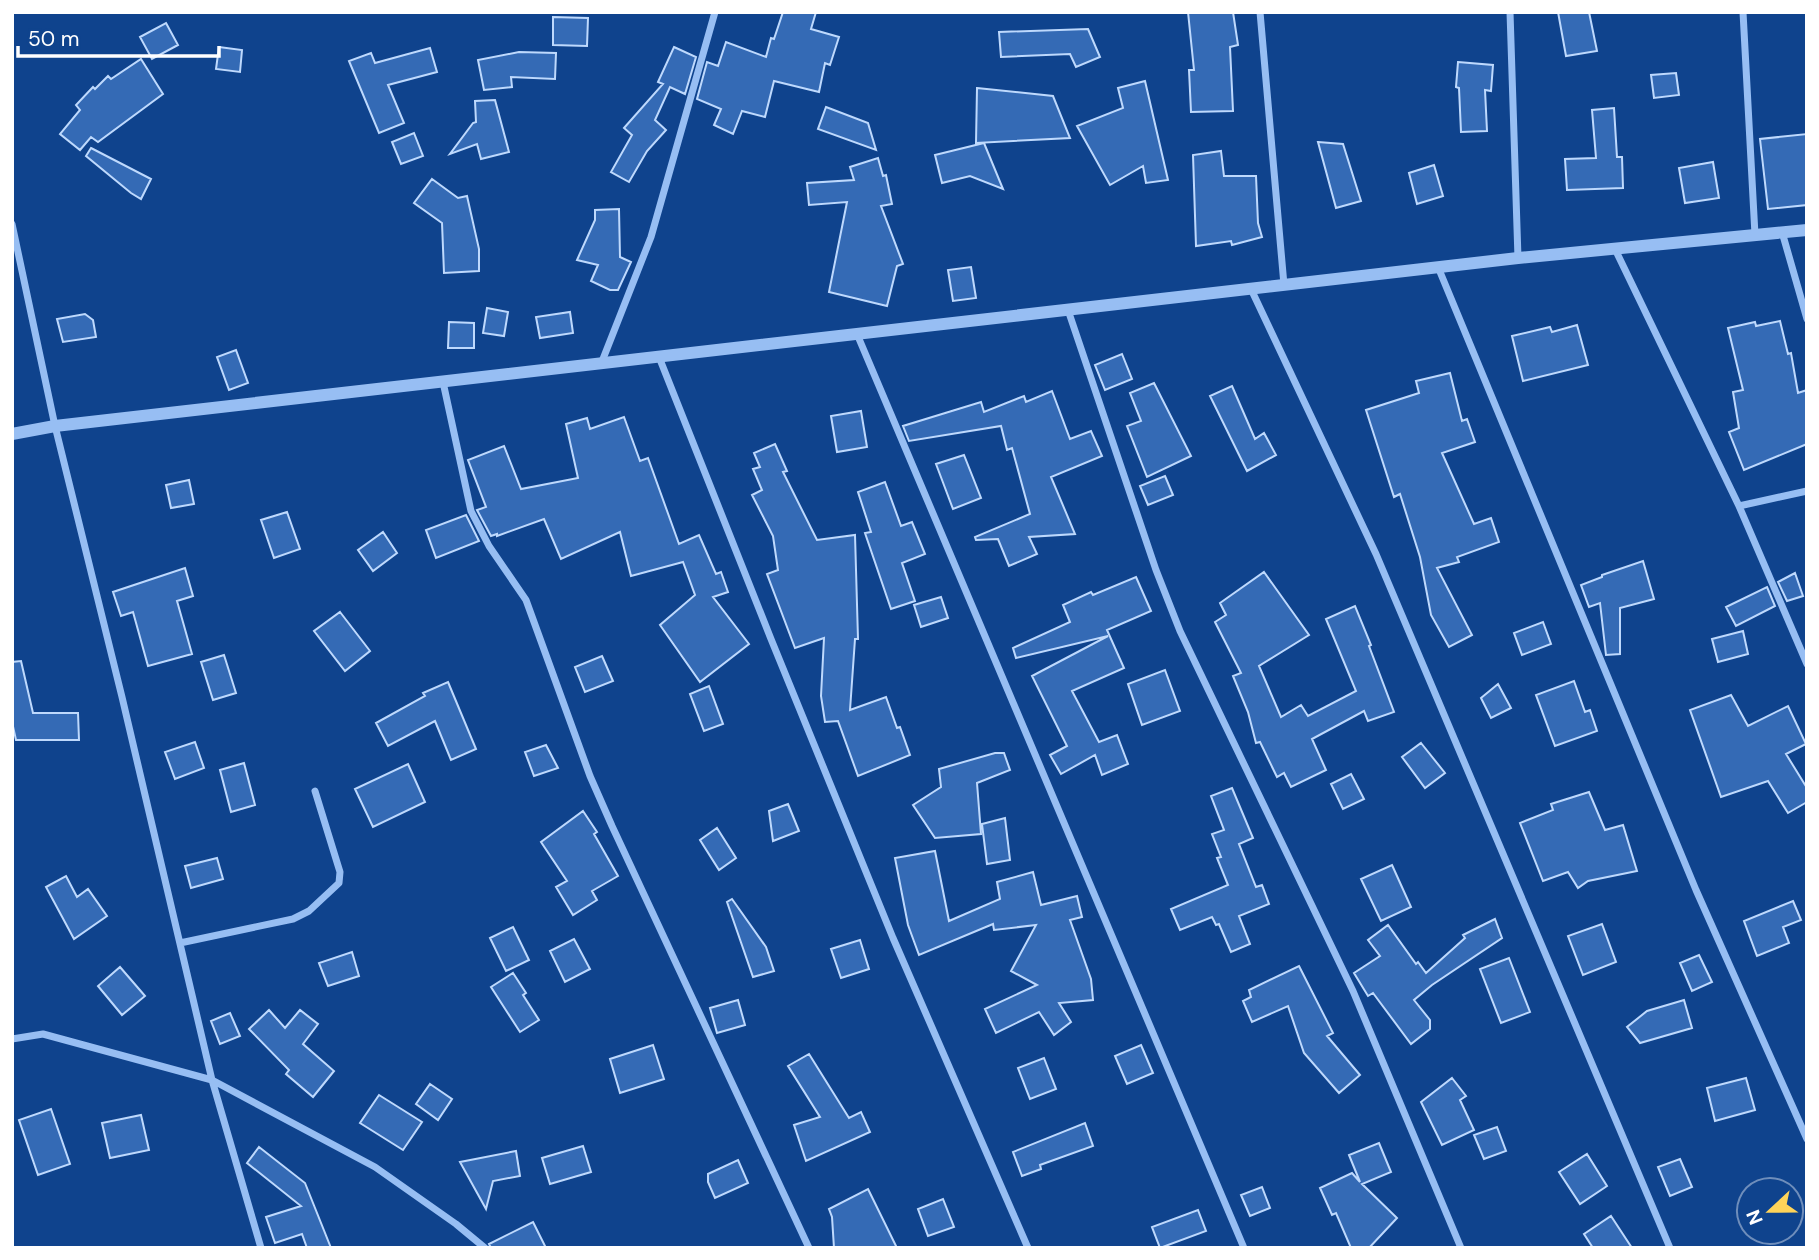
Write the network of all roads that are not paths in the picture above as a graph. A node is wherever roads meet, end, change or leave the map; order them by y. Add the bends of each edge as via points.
1 (715, 12) edge
2 (1260, 12) edge
3 (1510, 12) edge
4 (1743, 12) edge
5 (12, 224) edge
6 (1807, 230) edge
7 (1782, 232) junction
8 (1755, 235) junction
9 (1615, 249) junction
10 (1518, 258) junction
11 (1438, 267) junction
12 (1284, 285) junction
13 (1251, 289) junction
14 (1068, 310) junction
15 (1807, 319) edge
16 (857, 334) junction
17 (659, 357) junction
18 (601, 364) junction
19 (443, 382) junction
20 (55, 426) junction
21 (12, 434) edge
22 (1807, 491) edge
23 (1738, 506) junction
24 (1807, 664) edge
25 (315, 791) dead end
26 (180, 943) junction
27 (12, 1039) edge
28 (212, 1080) junction
29 (1807, 1139) edge
30 (261, 1248) edge
31 (485, 1248) edge
32 (810, 1248) edge
33 (1028, 1248) edge
34 (1244, 1248) edge
35 (1461, 1248) edge
36 (1670, 1248) edge

1 - 18 street via 651,237
2 - 12 street
3 - 10 street
4 - 8 street
5 - 20 street
6 - 7 street
7 - 8 street
7 - 15 street
8 - 9 street
9 - 10 street
9 - 23 street
10 - 11 street
11 - 12 street
11 - 29 street via 1690,877
12 - 13 street
13 - 14 street
13 - 36 street via 1376,554
14 - 16 street
14 - 35 street via 1180,631 1353,990
16 - 17 street
16 - 34 street
17 - 18 street
17 - 33 street via 893,938
18 - 19 street
19 - 20 street
19 - 32 street via 471,511 526,600 590,776
20 - 21 street
20 - 26 street
22 - 23 street
23 - 24 street
25 - 26 street via 340,883 293,919
26 - 28 street
27 - 28 street via 43,1034
28 - 30 street
28 - 31 street via 375,1167

